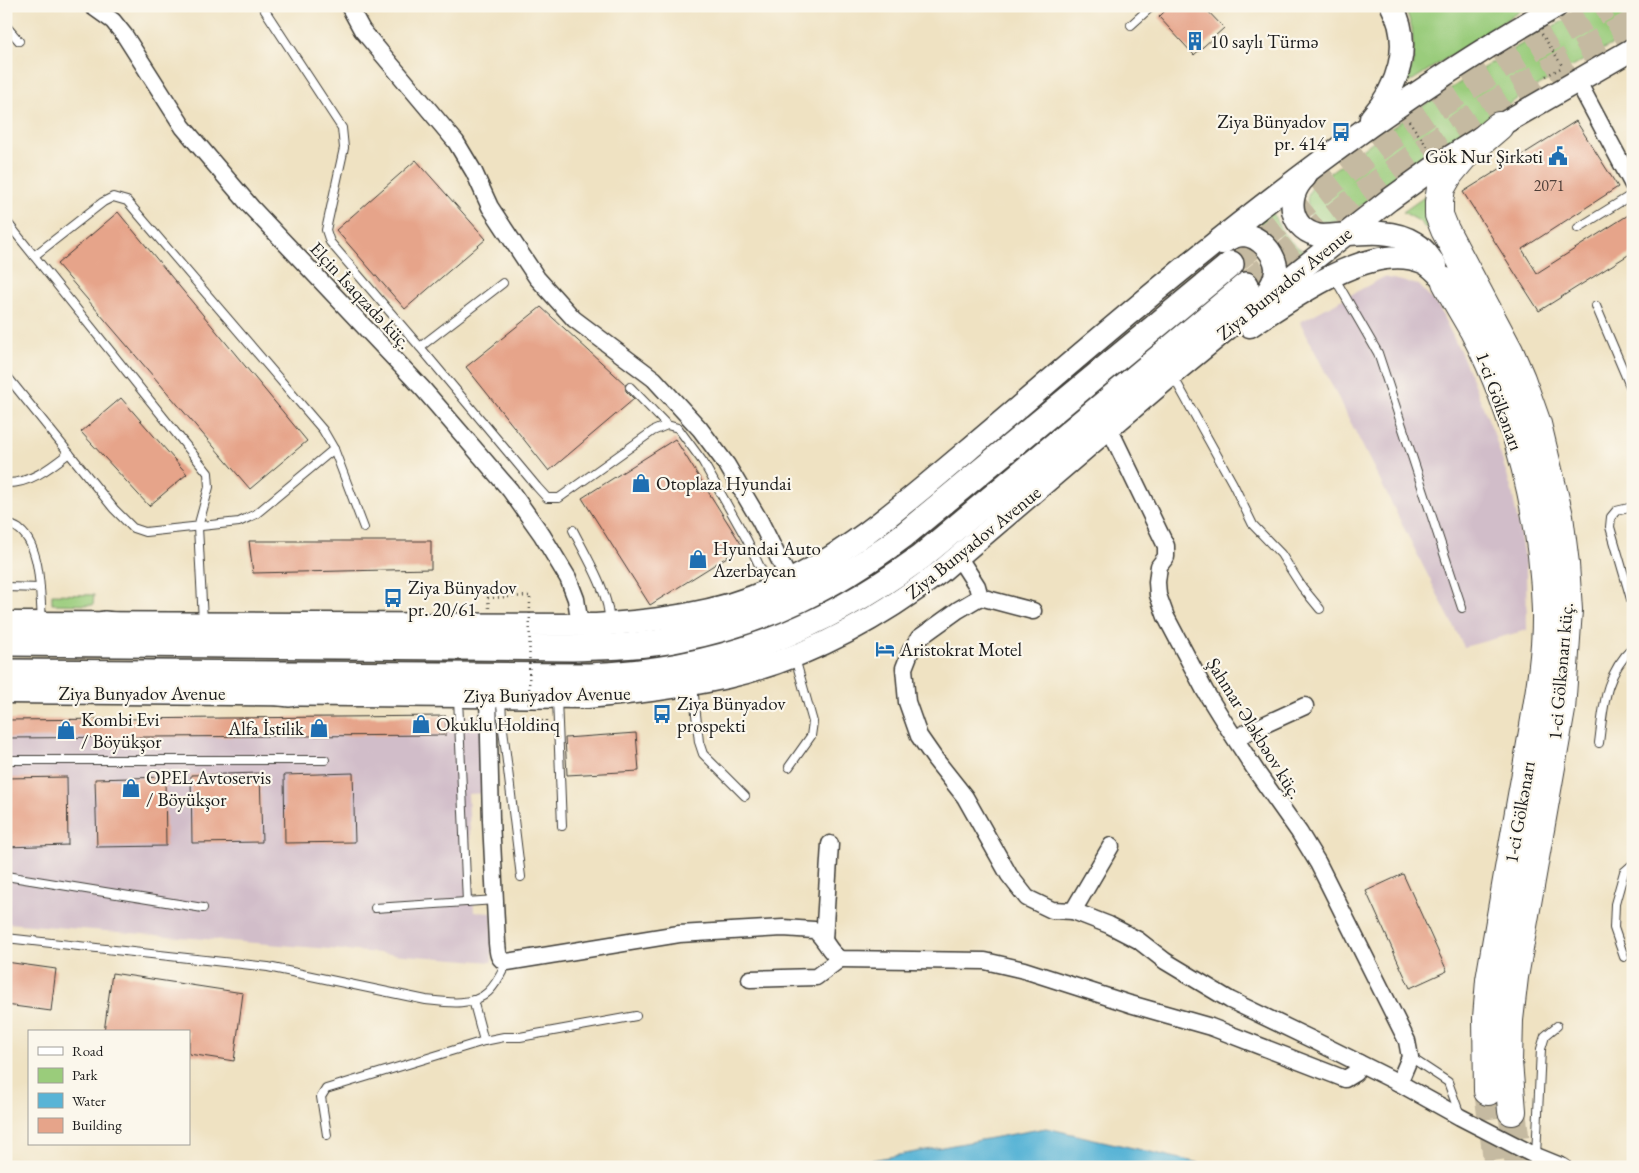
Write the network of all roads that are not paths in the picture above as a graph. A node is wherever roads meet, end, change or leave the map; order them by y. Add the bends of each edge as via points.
1 (262, 6) edge
2 (349, 6) edge
3 (1152, 6) edge
4 (1392, 6) edge
5 (1557, 6) edge
6 (98, 7) edge
7 (1131, 25) dead end
8 (6, 26) edge
9 (19, 41) dead end
10 (1633, 49) edge
11 (1570, 74) junction
12 (1499, 126) junction
13 (1357, 134) junction
14 (1322, 161) junction
15 (1632, 185) edge
16 (6, 222) edge
17 (1578, 228) dead end
18 (1346, 234) junction
19 (34, 256) junction
20 (1195, 259) junction
21 (1230, 264) tunnel mouth
22 (1333, 275) junction
23 (1446, 282) junction
24 (502, 283) dead end
25 (1254, 293) junction
26 (1596, 306) dead end
27 (420, 347) junction
28 (1172, 374) junction
29 (6, 375) edge
30 (630, 387) dead end
31 (1633, 393) edge
32 (667, 425) junction
33 (1109, 428) junction
34 (334, 448) junction
35 (69, 453) junction
36 (6, 483) edge
37 (1633, 507) edge
38 (6, 523) edge
39 (198, 527) junction
40 (364, 528) dead end
41 (573, 530) dead end
42 (958, 558) junction
43 (781, 585) junction
44 (6, 588) edge
45 (40, 588) junction
46 (980, 597) junction
47 (1633, 606) edge
48 (1462, 608) dead end
49 (1320, 609) dead end
50 (1033, 611) dead end
51 (6, 623) edge
52 (43, 624) junction
53 (104, 624) junction
54 (203, 624) junction
55 (609, 624) junction
56 (580, 625) junction
57 (6, 643) edge
58 (288, 645) junction
59 (1633, 647) edge
60 (573, 648) junction
61 (728, 655) junction
62 (794, 656) junction
63 (6, 672) edge
64 (107, 672) junction
65 (693, 684) junction
66 (6, 692) edge
67 (290, 694) junction
68 (458, 696) junction
69 (494, 696) junction
70 (557, 696) junction
71 (587, 697) junction
72 (1305, 706) dead end
73 (1235, 738) junction
74 (1598, 743) dead end
75 (6, 760) edge
76 (325, 760) dead end
77 (789, 767) dead end
78 (745, 796) dead end
79 (562, 826) dead end
80 (830, 844) dead end
81 (1111, 846) dead end
82 (1633, 864) edge
83 (6, 876) edge
84 (522, 877) dead end
85 (496, 900) junction
86 (467, 902) junction
87 (203, 908) dead end
88 (375, 908) dead end
89 (1073, 911) junction
90 (6, 938) edge
91 (824, 940) junction
92 (1624, 957) dead end
93 (840, 959) junction
94 (507, 962) junction
95 (750, 979) dead end
96 (473, 1000) junction
97 (636, 1016) dead end
98 (1557, 1026) dead end
99 (484, 1041) junction
100 (1409, 1049) junction
101 (1359, 1064) junction
102 (1399, 1083) junction
103 (1488, 1091) tunnel mouth
104 (1512, 1111) tunnel mouth
105 (1460, 1117) junction
106 (327, 1135) dead end
107 (1536, 1156) junction
108 (1563, 1167) edge

1 - 27 lane via 342,128 344,148 326,230 330,242
2 - 43 street via 362,30 456,142 490,207 537,278 574,319 654,379 700,429 727,465 760,521
3 - 7 lane
4 - 13 main road via 1401,35 1399,70 1381,107
5 - 13 main road via 1441,76
6 - 56 street, Elçin İsaqzadə küç. via 125,36 182,127 251,208 423,389 510,490 568,578 576,599
8 - 9 lane
10 - 11 main road, Ziya Bunyadov Avenue
11 - 12 main road, Ziya Bunyadov Avenue
11 - 15 street
12 - 18 main road, Ziya Bunyadov Avenue via 1439,164
12 - 104 highway, 1-ci Gölkənarı küç. via 1464,156 1449,174 1441,188 1439,215 1509,351 1537,424 1559,516 1568,610 1561,710 1509,1020
13 - 14 main road
14 - 18 main road via 1297,188 1292,211 1301,227 1313,235
14 - 20 main road
15 - 17 lane
16 - 19 lane
18 - 23 main road via 1378,233 1404,237 1423,249
18 - 25 main road, Ziya Bunyadov Avenue
19 - 34 lane via 103,202 113,197 127,201 323,430
19 - 39 lane via 208,473 209,487
20 - 25 main road via 1235,237 1244,235 1261,242 1273,256 1276,267 1272,285
20 - 43 main road via 890,516 834,556
21 - 60 main road via 904,535 853,572 802,600 724,629 647,644
22 - 23 main road via 1374,260 1410,258 1432,268
22 - 28 main road
22 - 48 lane via 1378,354
23 - 103 highway, 1-ci Gölkənarı via 1500,388 1514,431 1537,523 1546,612 1537,706 1490,980
24 - 27 lane
25 - 28 main road, Ziya Bunyadov Avenue
25 - 61 main road, Ziya Bunyadov Avenue via 890,580 815,622
26 - 31 lane
27 - 32 lane via 547,498 559,498 653,431
28 - 33 main road, Ziya Bunyadov Avenue
28 - 49 lane via 1253,525 1281,554
29 - 35 lane
30 - 32 lane
32 - 43 lane via 678,428 703,462 747,540
33 - 42 main road, Ziya Bunyadov Avenue
33 - 73 street, Şahmar Ələkbəov küç. via 1166,546 1166,556 1159,566 1156,582 1166,616 1205,691
34 - 39 lane via 256,514 239,522
34 - 40 lane
35 - 36 lane via 44,472 16,483
35 - 39 lane via 133,528 145,532
37 - 47 lane via 1616,511 1611,517 1610,527
38 - 45 lane via 20,530 29,541
39 - 54 lane
41 - 55 lane via 604,592
42 - 46 street via 977,586
42 - 62 main road, Ziya Bunyadov Avenue via 877,616
43 - 55 main road via 728,604 674,618
43 - 60 main road via 700,620 635,637
44 - 45 lane
45 - 52 lane
46 - 50 street
46 - 89 street via 919,638 904,668 907,702 919,736 965,797 1009,875 1027,898 1052,910
51 - 52 main road
52 - 53 main road
53 - 54 main road
53 - 58 main road
54 - 56 main road
55 - 56 main road
57 - 58 main road
58 - 60 main road
59 - 74 lane via 1624,655 1606,688
61 - 64 main road, Ziya Bunyadov Avenue via 619,675 589,676
61 - 71 main road via 671,677
62 - 65 main road, Ziya Bunyadov Avenue
62 - 77 lane via 813,722 811,736
63 - 64 main road, Ziya Bunyadov Avenue
64 - 67 main road
65 - 71 main road, Ziya Bunyadov Avenue
65 - 78 lane via 703,754
66 - 67 main road, Ziya Bunyadov Avenue
67 - 68 main road, Ziya Bunyadov Avenue
68 - 69 main road, Ziya Bunyadov Avenue
68 - 86 lane
69 - 70 main road, Ziya Bunyadov Avenue
69 - 84 lane via 502,721
69 - 85 street via 491,820
70 - 71 main road, Ziya Bunyadov Avenue
70 - 79 lane
72 - 73 street
73 - 100 street, Şahmar Ələkbəov küç. via 1318,863
75 - 76 lane
80 - 91 street
81 - 89 street
82 - 92 lane via 1624,872 1615,904 1614,928
83 - 87 lane
85 - 86 lane
85 - 94 street via 499,958
86 - 88 lane
89 - 101 street via 1138,940 1230,1000
90 - 96 lane via 268,968 426,1000
91 - 93 street via 830,953
91 - 94 street via 814,930 783,928 679,934
93 - 95 street via 816,977
93 - 101 street via 986,961 1211,1027 1345,1080 1355,1073
94 - 96 lane via 487,994
96 - 99 lane
97 - 99 lane
98 - 107 lane via 1545,1036 1541,1049
99 - 106 lane via 326,1089 321,1097
100 - 102 street
100 - 105 lane via 1448,1082
101 - 102 street
102 - 105 street
105 - 107 street
107 - 108 street

